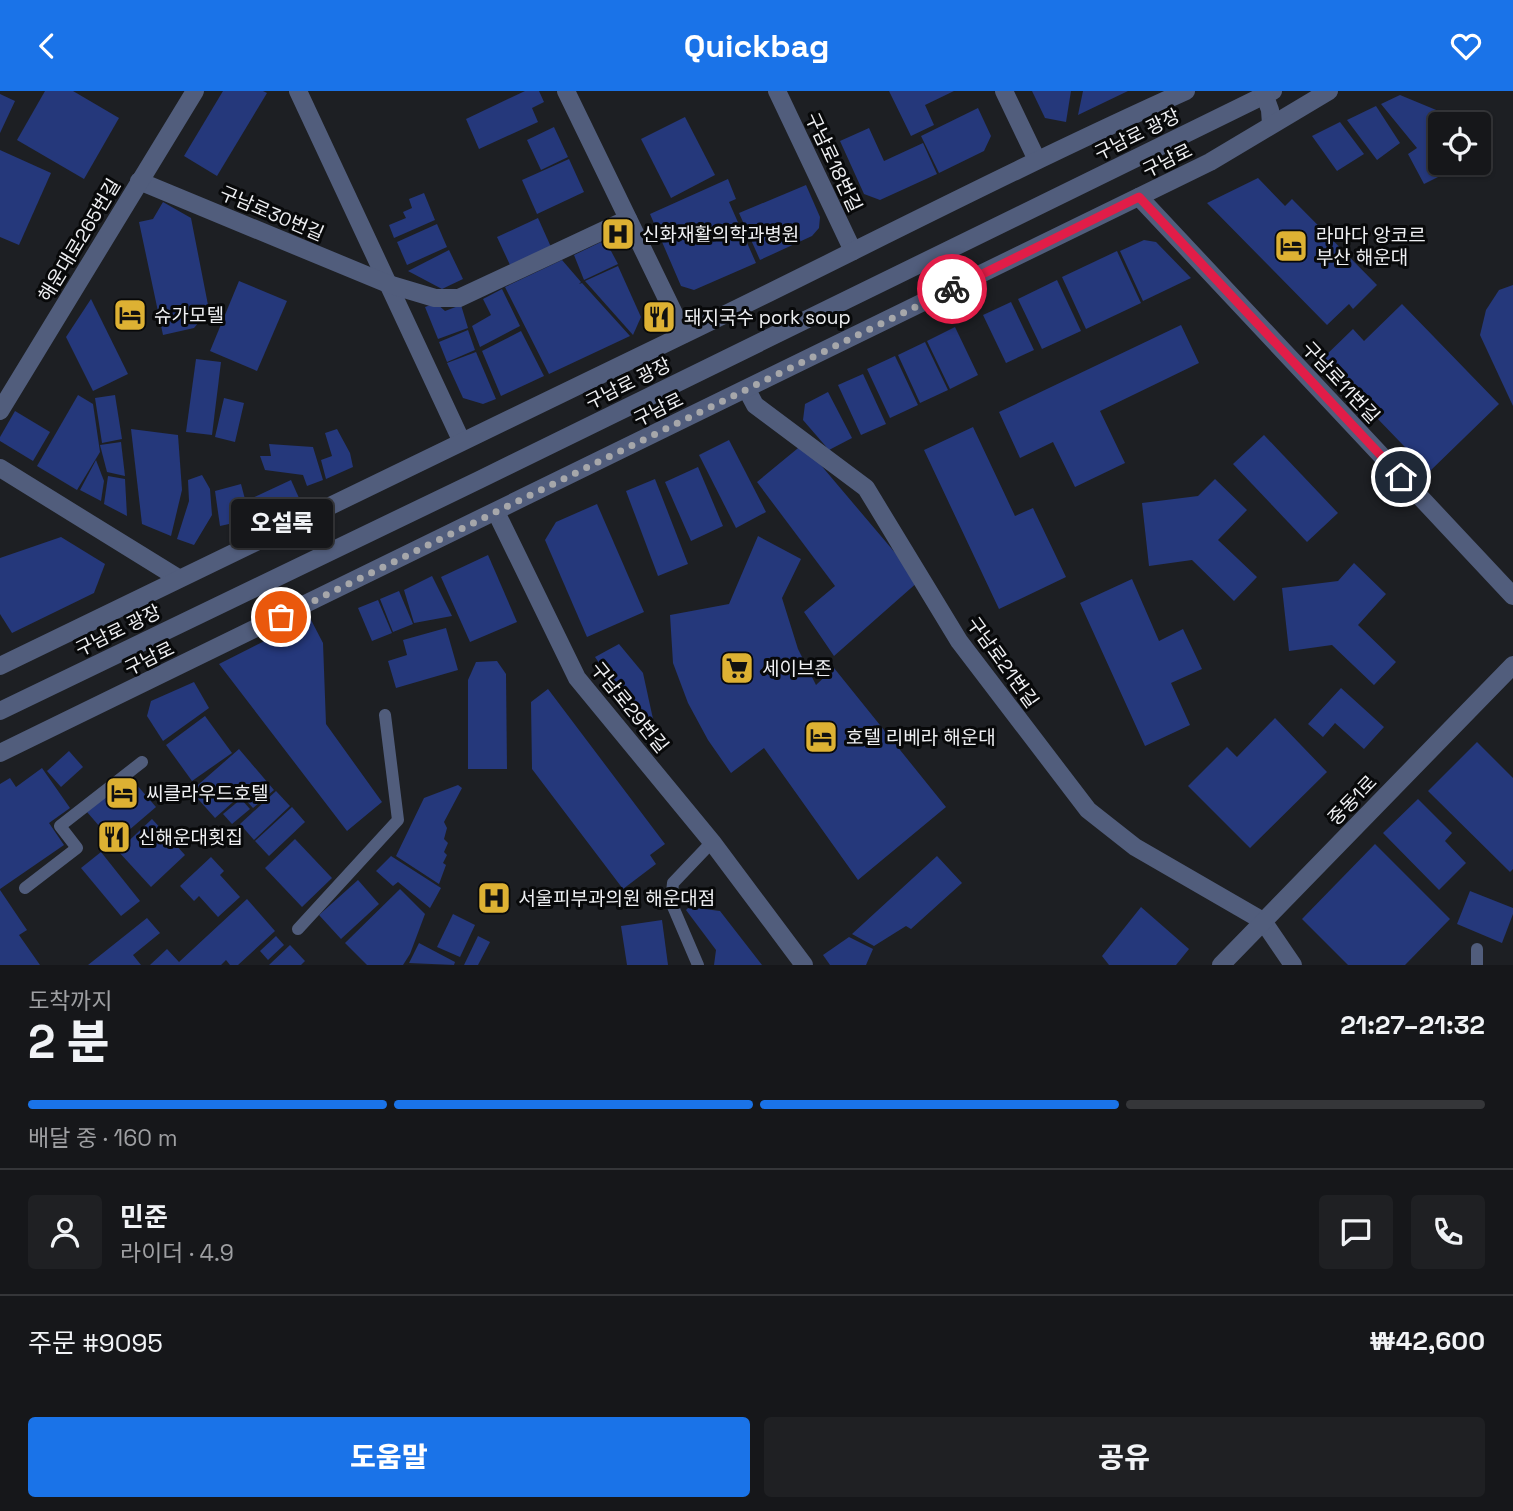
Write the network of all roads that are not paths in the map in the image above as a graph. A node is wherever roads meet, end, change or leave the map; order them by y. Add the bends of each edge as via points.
1 (195, 91) edge
2 (298, 91) edge
3 (566, 91) edge
4 (777, 91) edge
5 (1004, 91) edge
6 (1186, 91) edge
7 (1329, 91) edge
8 (1267, 92) edge
9 (1271, 124) junction
10 (1037, 160) junction
11 (139, 181) junction
12 (1139, 197) junction
13 (628, 219) junction
14 (853, 251) junction
15 (388, 284) junction
16 (684, 334) junction
17 (747, 390) junction
18 (0, 411) edge
19 (461, 440) junction
20 (0, 468) edge
21 (496, 512) junction
22 (178, 578) junction
23 (1513, 596) edge
24 (1513, 665) edge
25 (0, 666) edge
26 (0, 711) edge
27 (385, 715) dead end
28 (0, 753) edge
29 (142, 762) dead end
30 (712, 842) junction
31 (25, 888) dead end
32 (1263, 921) junction
33 (298, 929) dead end
34 (1477, 949) dead end
35 (698, 965) edge
36 (804, 965) edge
37 (1221, 965) edge
38 (1293, 965) edge
39 (1477, 965) edge

1 - 11 street, 해운대로265번길
2 - 15 street
3 - 13 street
4 - 14 street, 구남로18번길
5 - 10 street
6 - 10 street
7 - 9 street, 구남로
8 - 9 street
8 - 26 street, 구남로 광장
9 - 12 street, 구남로 via 1210,162
10 - 14 street
11 - 15 street, 구남로30번길
11 - 18 street, 해운대로265번길
12 - 17 street, 구남로
12 - 23 street, 구남로11번길
13 - 15 street, 구남로30번길 via 459,298 435,298
13 - 16 street
14 - 16 street
15 - 19 street
16 - 19 street
17 - 21 street, 구남로
17 - 32 street, 구남로21번길 via 755,405 866,488 959,641 1088,810 1135,847
19 - 22 street
20 - 22 street
21 - 28 street, 구남로
21 - 30 street, 구남로29번길 via 577,678
22 - 25 street
24 - 32 street, 중동1로
27 - 33 lane via 398,820
29 - 31 lane via 60,826 76,848
30 - 35 lane via 673,883 671,902
30 - 36 street, 구남로29번길
32 - 37 street, 중동1로
32 - 38 street
34 - 39 lane

